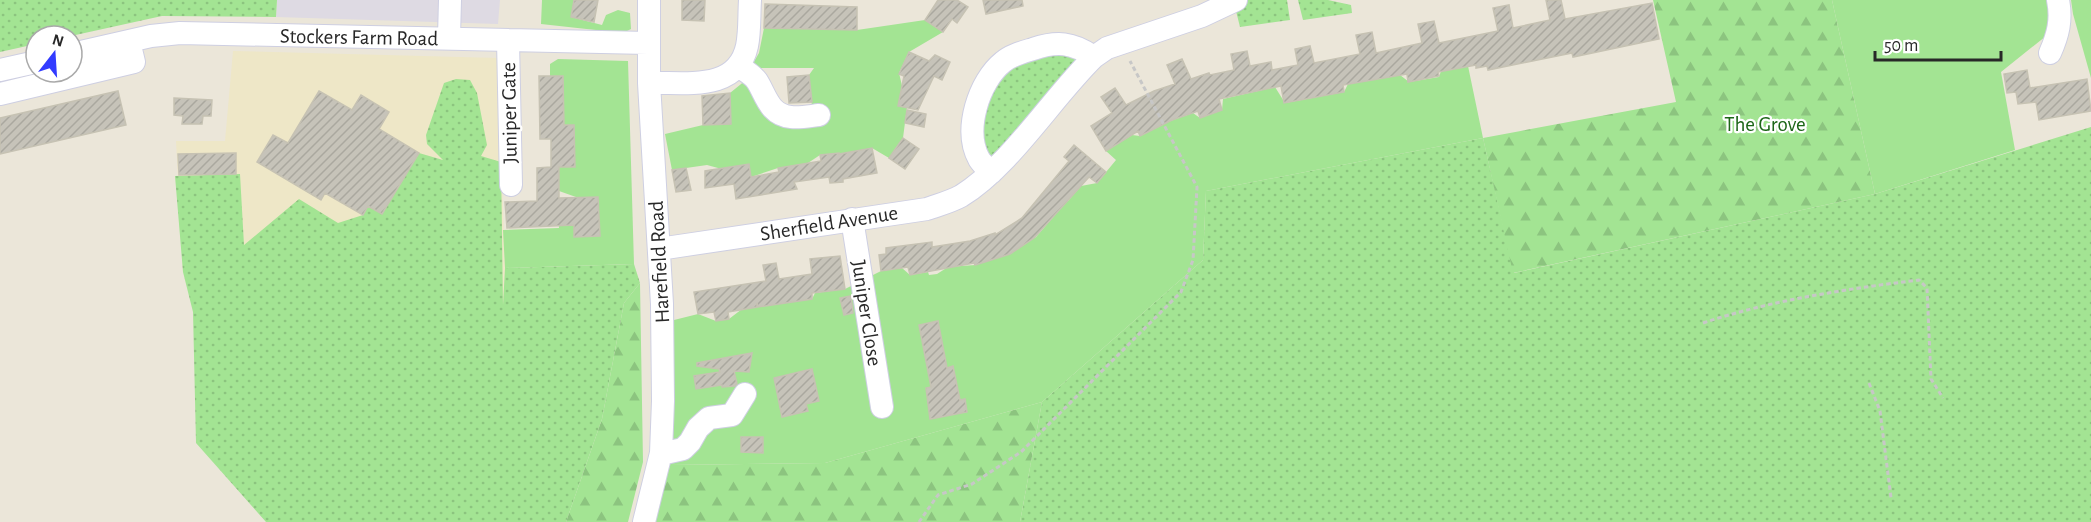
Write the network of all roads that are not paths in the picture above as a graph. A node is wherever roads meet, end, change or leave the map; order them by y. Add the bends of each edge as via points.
1 (450, 0) edge
2 (649, 0) edge
3 (750, 0) edge
4 (1236, 0) edge
5 (2058, 0) edge
6 (449, 38) junction
7 (507, 40) junction
8 (129, 41) junction
9 (648, 43) junction
10 (84, 51) edge
11 (2050, 53) dead end
12 (1094, 57) junction
13 (24, 65) edge
14 (738, 66) junction
15 (0, 70) edge
16 (649, 82) junction
17 (0, 94) edge
18 (819, 115) dead end
19 (991, 173) junction
20 (511, 185) dead end
21 (852, 219) junction
22 (658, 249) junction
23 (745, 394) dead end
24 (882, 407) dead end
25 (661, 454) junction
26 (644, 522) edge

1 - 6 street
2 - 9 street, Harefield Road
3 - 14 street via 747,45
4 - 12 street, Sherfield Avenue via 1202,16 1107,48
5 - 11 street via 2059,32
6 - 7 street, Stockers Farm Road
6 - 8 street, Stockers Farm Road via 180,33
7 - 9 street, Stockers Farm Road
7 - 20 street, Juniper Gate
8 - 10 street, Stockers Farm Road
8 - 17 street via 134,62
9 - 16 street, Harefield Road
12 - 19 street, Sherfield Avenue
12 - 19 street via 1074,45 1059,43 1004,61 989,77 975,111 973,140 980,160
13 - 15 street
14 - 16 street via 725,78 710,81
14 - 18 street via 757,82 763,98 778,113 789,117
16 - 22 street, Harefield Road
19 - 21 street, Sherfield Avenue via 947,203
21 - 22 street, Sherfield Avenue
21 - 24 street, Juniper Close
22 - 25 street, Harefield Road
23 - 25 street via 732,415 709,418 683,449
25 - 26 street, Harefield Road

